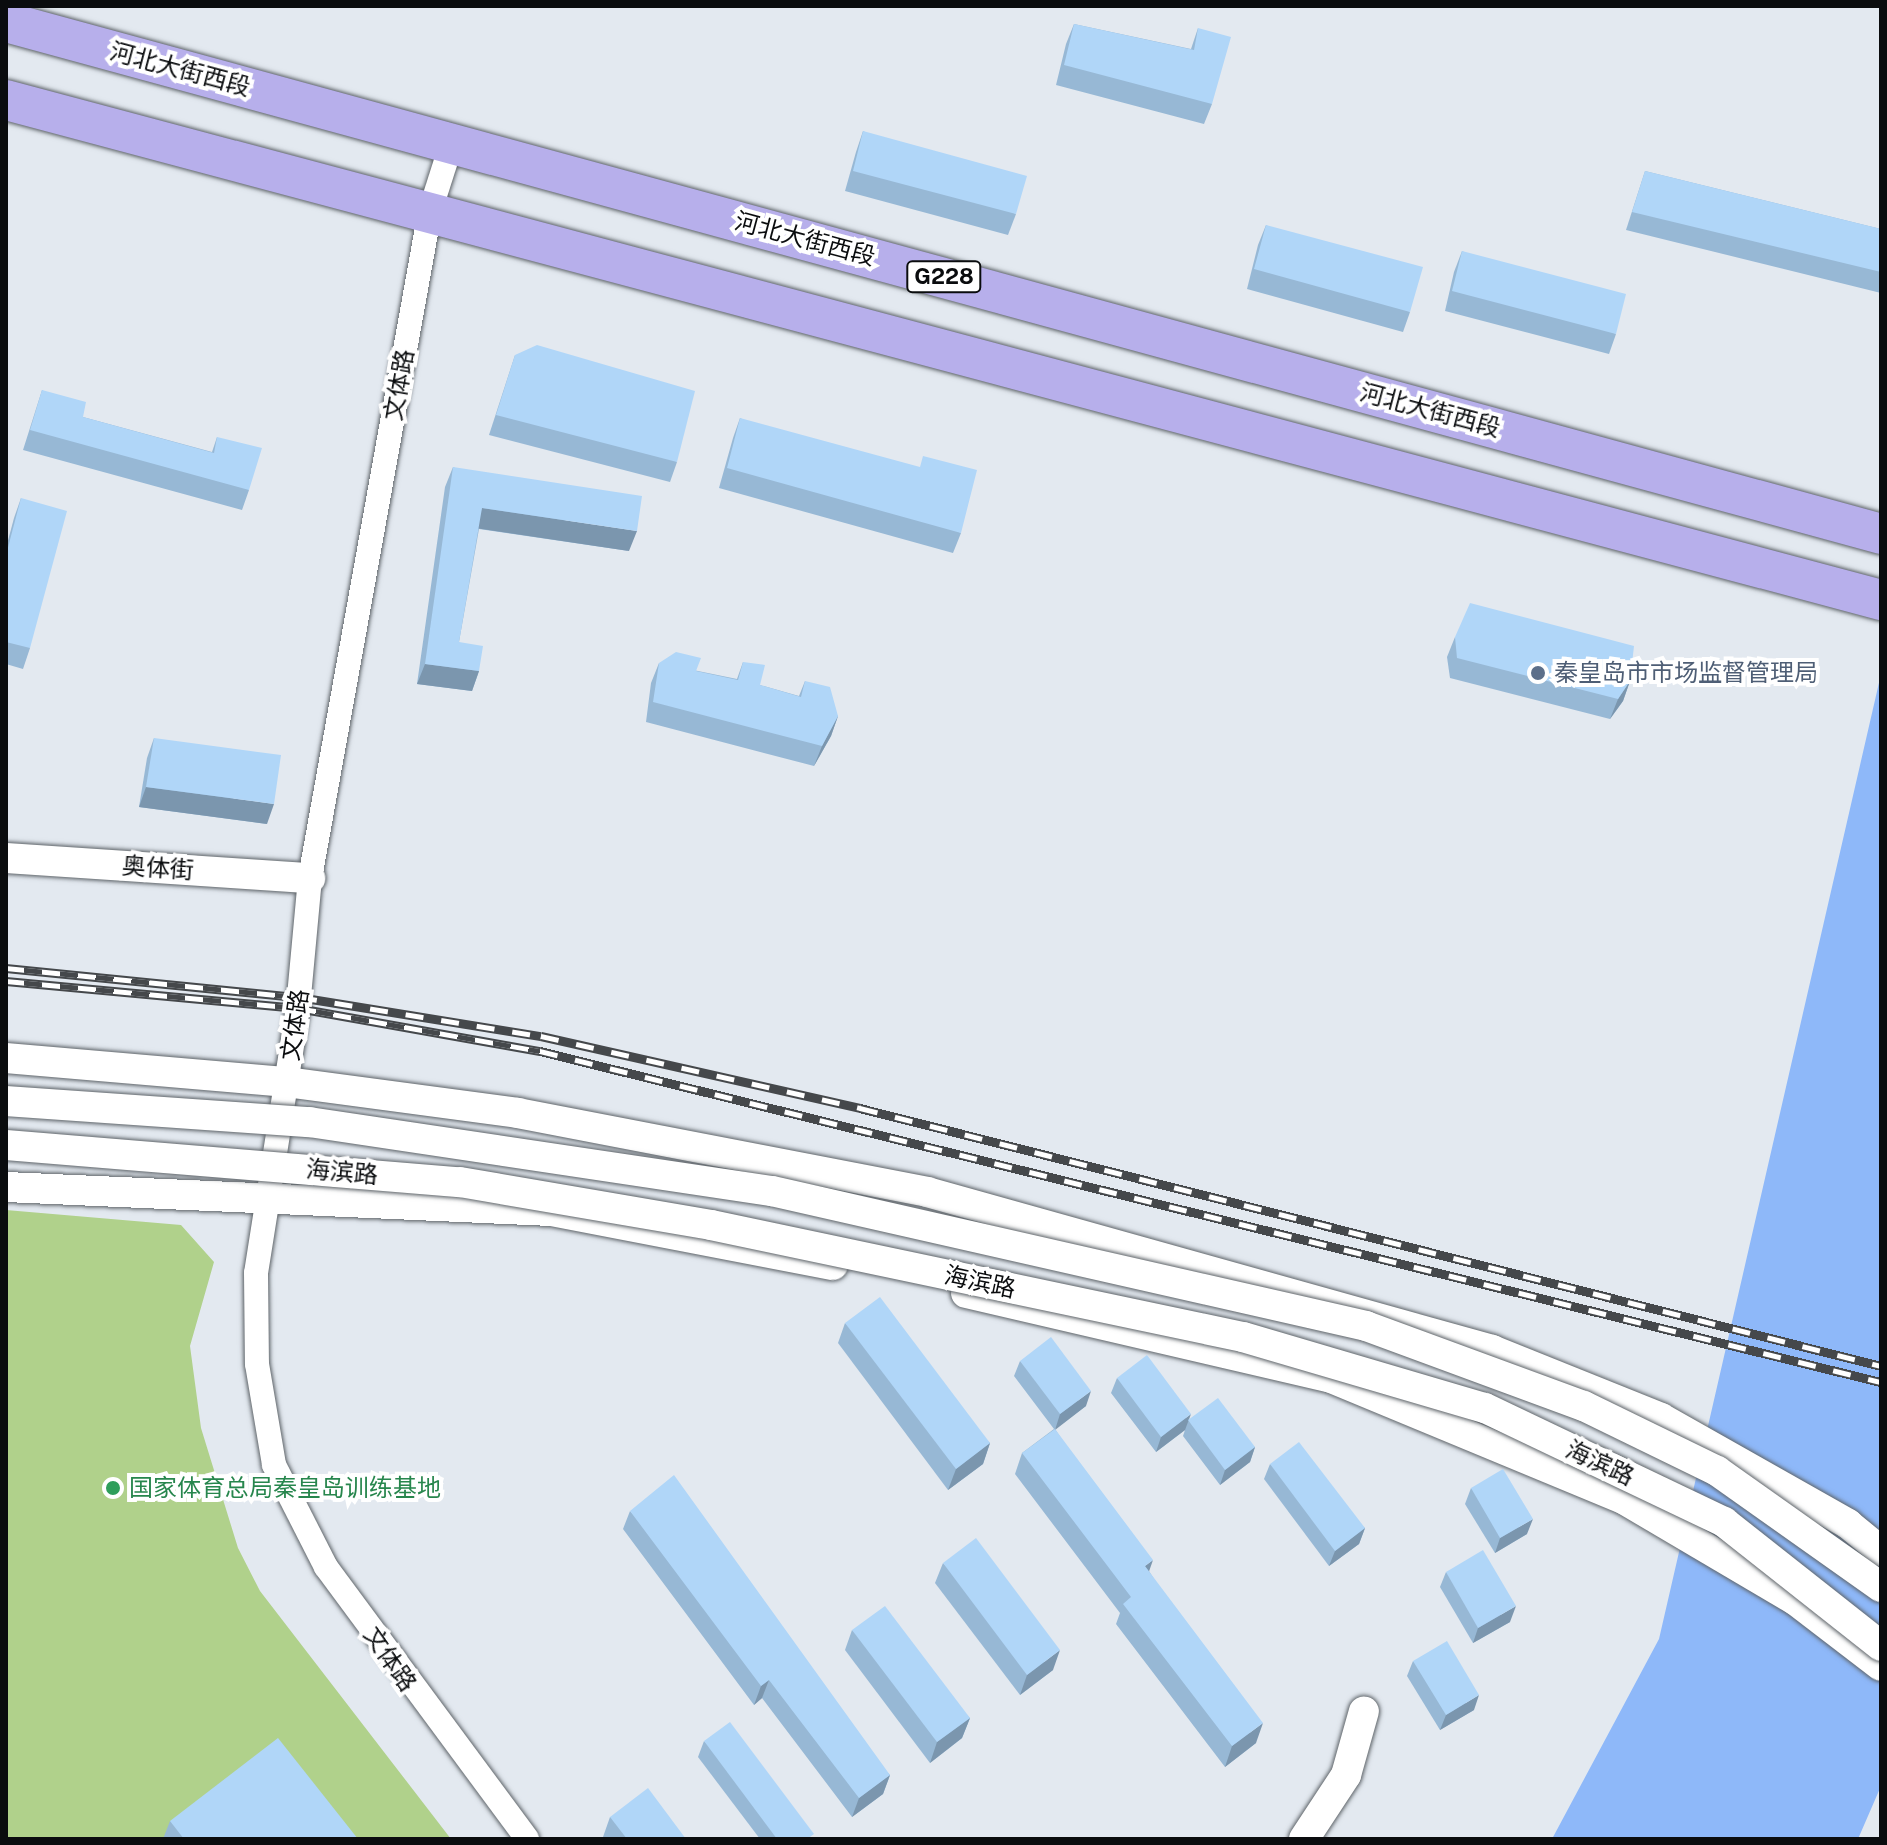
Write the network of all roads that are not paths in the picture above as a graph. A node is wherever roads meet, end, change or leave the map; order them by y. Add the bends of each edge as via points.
1 (6, 22) edge
2 (6, 100) edge
3 (452, 142) junction
4 (430, 211) junction
5 (1881, 534) edge
6 (1877, 599) edge
7 (6, 858) edge
8 (310, 878) junction
9 (6, 1058) edge
10 (287, 1082) junction
11 (6, 1101) edge
12 (6, 1145) edge
13 (6, 1187) edge
14 (268, 1201) junction
15 (1881, 1551) edge
16 (1881, 1587) edge
17 (1881, 1646) edge
18 (1881, 1666) edge
19 (1364, 1711) dead end
20 (527, 1839) edge
21 (1304, 1839) edge

1 - 3 highway, 河北大街西段 / G228
2 - 4 highway
3 - 4 street, 文体路
3 - 5 highway, 河北大街西段 / G228
4 - 6 highway
4 - 8 street, 文体路
7 - 8 street, 奥体街
8 - 10 street, 文体路
9 - 10 street
10 - 14 street, 文体路
10 - 15 street via 518,1113 927,1192 1492,1350 1661,1418
11 - 16 street, 海滨路, bridge via 309,1122 772,1191 1366,1326 1584,1406 1717,1471
12 - 17 street, 海滨路, bridge via 460,1182 711,1225 1243,1337 1485,1408 1710,1515
13 - 14 street, 海滨路
14 - 18 street, 海滨路 via 552,1211 906,1279 1331,1378 1625,1500 1795,1600
14 - 20 street, 文体路 via 256,1273 257,1364 274,1465 326,1567 396,1669
19 - 21 street via 1346,1775

